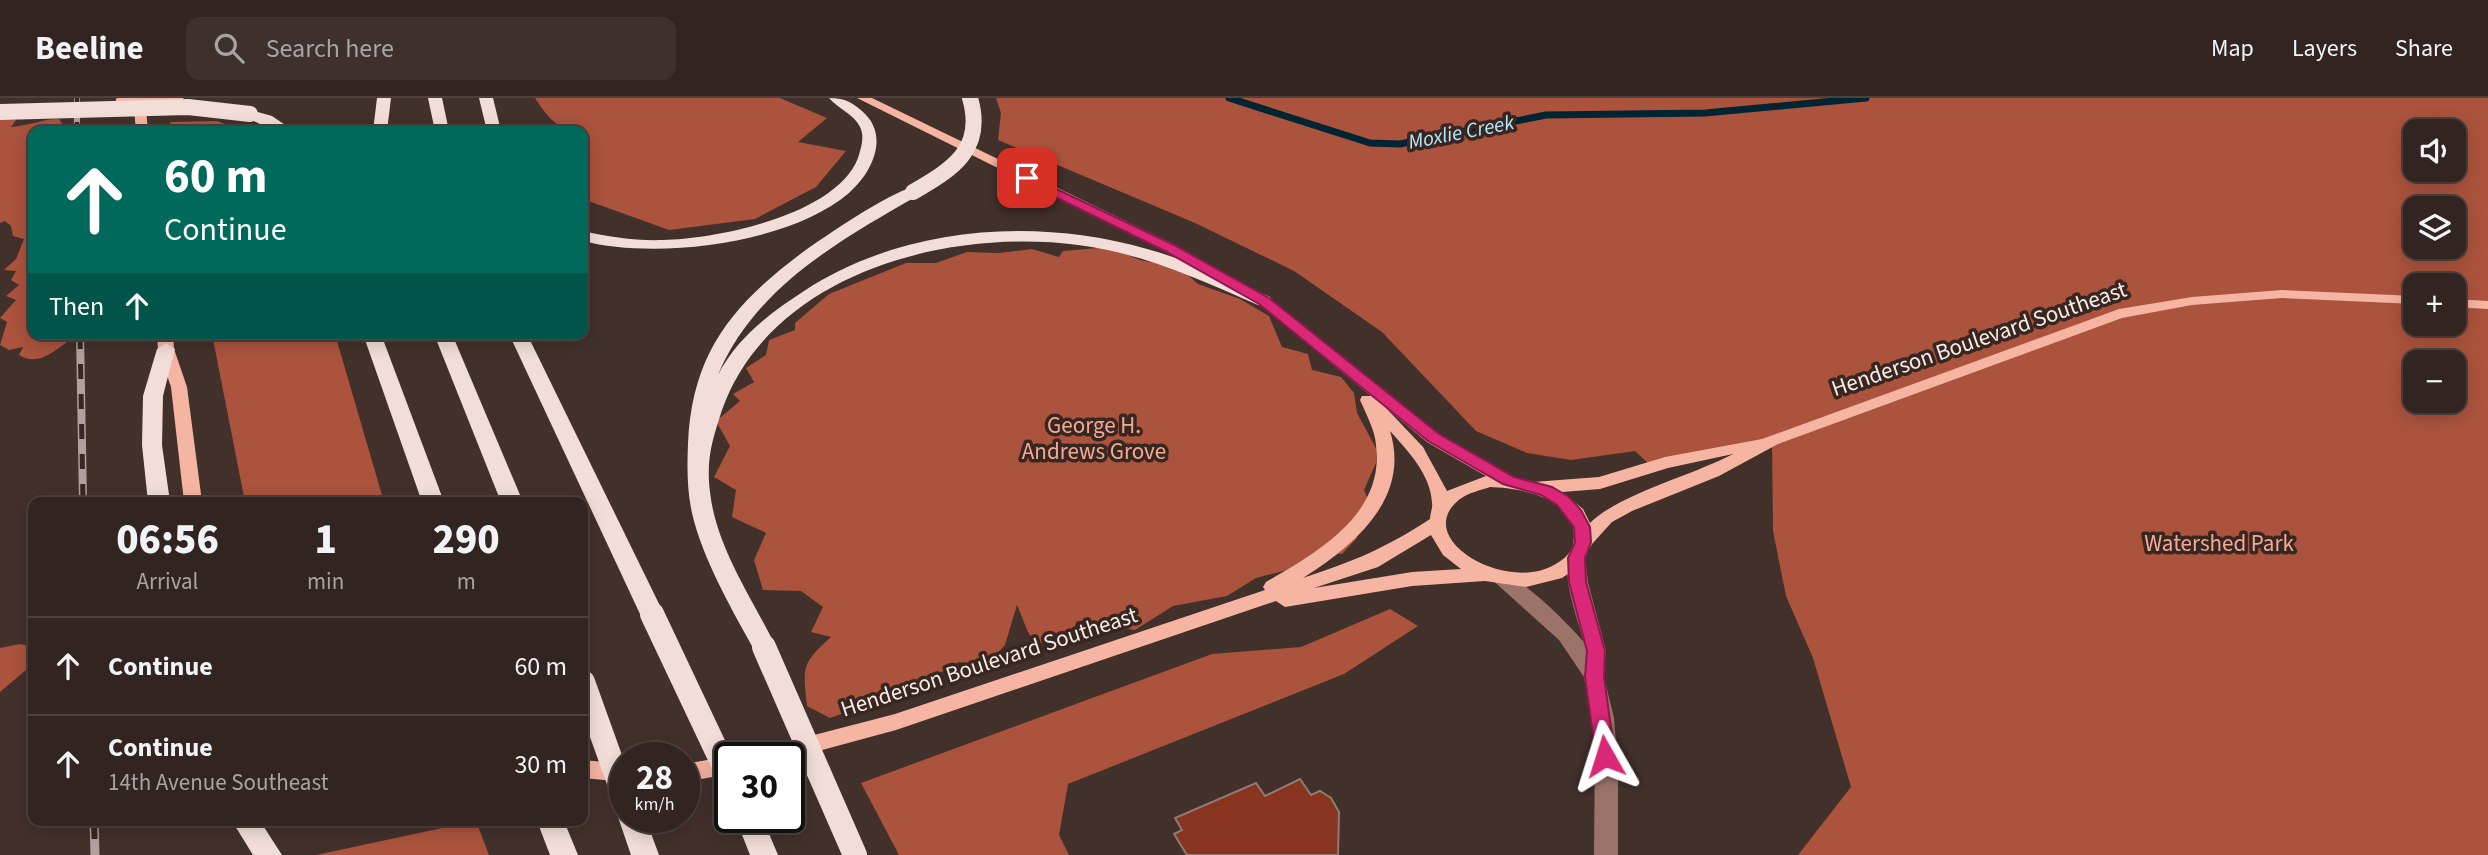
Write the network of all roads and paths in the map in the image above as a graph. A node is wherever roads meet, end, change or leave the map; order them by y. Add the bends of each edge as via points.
1 (139, 98) edge
2 (177, 98) edge
3 (384, 98) edge
4 (435, 98) edge
5 (486, 98) edge
6 (836, 98) edge
7 (863, 98) edge
8 (970, 98) edge
9 (0, 112) edge
10 (142, 126) edge
11 (279, 126) edge
12 (381, 126) edge
13 (441, 126) edge
14 (493, 126) edge
15 (588, 237) edge
16 (2403, 299) edge
17 (1264, 301) junction
18 (2466, 304) edge
19 (2488, 305) edge
20 (374, 340) edge
21 (445, 340) edge
22 (521, 340) edge
23 (165, 342) edge
24 (1339, 362) junction
25 (1368, 400) junction
26 (1772, 440) junction
27 (698, 452) junction
28 (1509, 481) junction
29 (1528, 484) junction
30 (158, 497) edge
31 (192, 497) edge
32 (431, 497) edge
33 (510, 497) edge
34 (1439, 514) junction
35 (1580, 550) junction
36 (1492, 576) junction
37 (1233, 608) junction
38 (1594, 677) junction
39 (588, 696) edge
40 (714, 745) edge
41 (805, 746) edge
42 (609, 754) edge
43 (588, 769) edge
44 (609, 771) edge
45 (251, 826) edge
46 (553, 826) edge
47 (637, 833) edge
48 (755, 833) edge
49 (268, 855) edge
50 (564, 855) edge
51 (645, 855) edge
52 (764, 855) edge
53 (855, 855) edge
54 (1606, 855) edge

1 - 10 main road
2 - 9 main road, bridge
3 - 12 highway
4 - 13 highway
5 - 14 highway
6 - 15 highway via 867,125 868,159 835,195 794,218 736,236 673,245
7 - 17 main road via 1170,248
8 - 27 highway, bridge via 976,112 976,134 962,155 940,176 822,247 750,308 706,381
9 - 11 highway, bridge via 188,107 250,114
16 - 26 main road, Henderson Boulevard Southeast via 2281,294 2192,301 2119,314
17 - 24 main road
17 - 27 highway via 1182,266 1091,242 1012,235 920,247 846,273 763,328 725,380
18 - 19 main road
20 - 32 highway
21 - 33 highway
22 - 40 highway, bridge
23 - 30 highway via 153,396 152,445
23 - 31 main road via 179,387
24 - 25 main road
24 - 28 main road via 1433,438
25 - 34 main road via 1432,472 1440,488
25 - 37 main road via 1385,446 1386,465 1371,508 1355,531 1332,551
26 - 29 main road, Henderson Boulevard Southeast via 1665,463 1600,483
26 - 35 main road, Henderson Boulevard Southeast via 1723,467 1606,518
27 - 53 highway, bridge via 704,518
28 - 29 main road
28 - 34 main road via 1468,486 1452,494
29 - 35 main road via 1569,507 1582,527
34 - 36 main road via 1439,538 1450,553 1466,566
34 - 37 main road, Henderson Boulevard Southeast via 1396,550 1371,562
35 - 36 main road via 1565,568 1549,576 1529,580
35 - 38 street via 1578,582 1596,651
36 - 37 main road, Henderson Boulevard Southeast via 1412,579
36 - 38 street via 1542,611 1587,662
37 - 41 main road, Henderson Boulevard Southeast via 896,722
38 - 54 street via 1608,780
39 - 42 highway, bridge
43 - 44 main road
45 - 49 highway
46 - 50 highway
47 - 51 highway
48 - 52 highway

